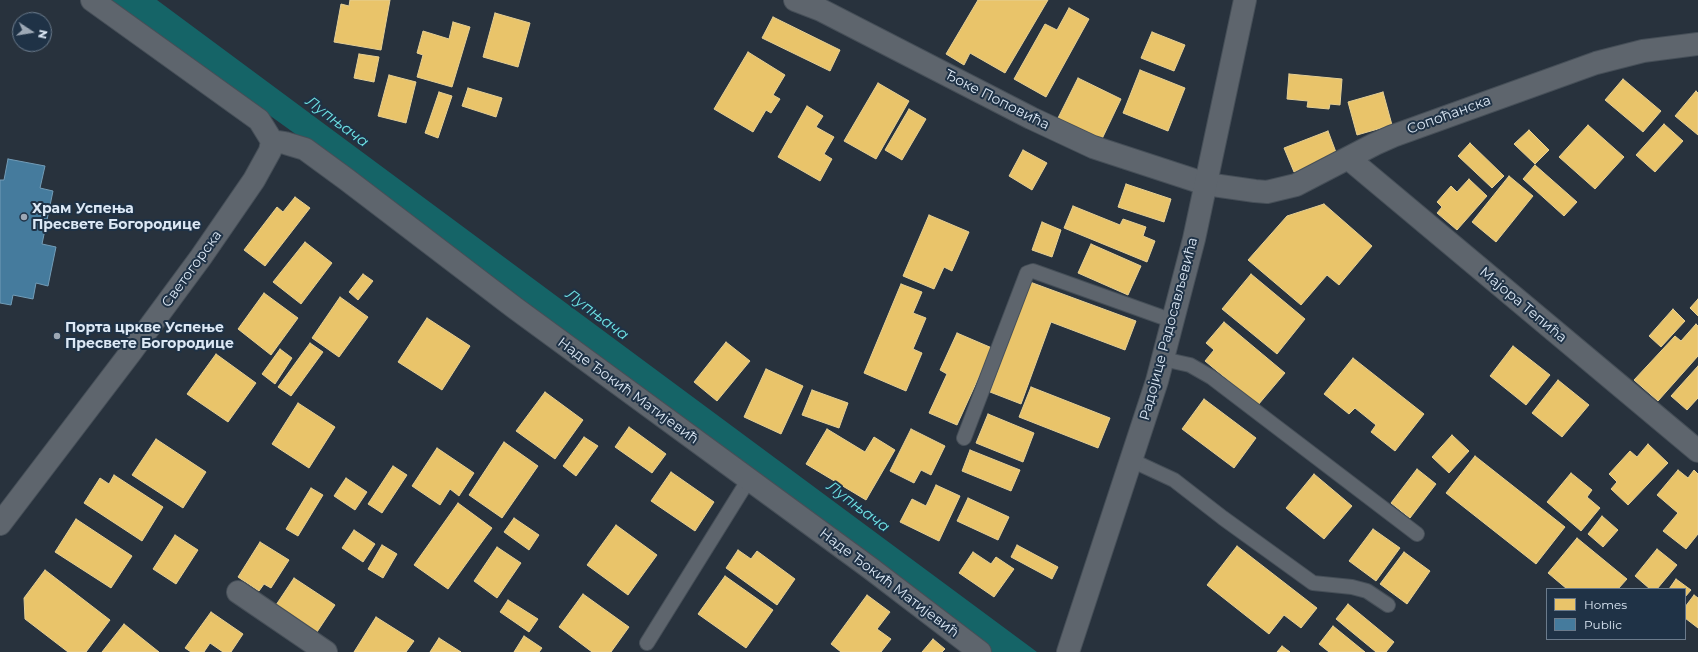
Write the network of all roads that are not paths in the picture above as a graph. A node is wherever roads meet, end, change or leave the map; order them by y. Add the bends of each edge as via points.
1 (92, 0) edge
2 (795, 0) edge
3 (1245, 0) edge
4 (1698, 44) edge
5 (272, 141) junction
6 (1348, 158) junction
7 (1206, 184) junction
8 (1173, 321) junction
9 (1163, 359) junction
10 (964, 438) dead end
11 (1698, 451) edge
12 (1131, 460) junction
13 (749, 479) junction
14 (0, 524) edge
15 (1417, 534) dead end
16 (238, 592) dead end
17 (1388, 605) dead end
18 (647, 643) dead end
19 (1071, 645) edge
20 (326, 652) edge
21 (980, 652) edge

1 - 5 street via 259,120
2 - 7 street, Ђоке Поповића via 834,16 1066,136 1124,159
3 - 7 street, Радојице Радосављевића
4 - 6 street, Сопоћанска via 1643,51 1596,63 1423,124
5 - 13 street, Наде Ђокић Матијевић via 305,149 515,308
5 - 14 street, Светогорска via 270,151 254,180 201,257
6 - 7 street, Сопоћанска via 1296,185 1267,192
6 - 11 street, Мајора Тепића
7 - 8 street, Радојице Радосављевића
8 - 9 street, Радојице Радосављевића
8 - 10 lane via 1033,271 1027,274
9 - 12 street, Радојице Радосављевића
9 - 15 lane via 1190,365 1211,377
12 - 17 lane via 1174,480 1313,583 1367,591
12 - 19 street, Радојице Радосављевића
13 - 18 lane
13 - 21 street, Наде Ђокић Матијевић
16 - 20 street

